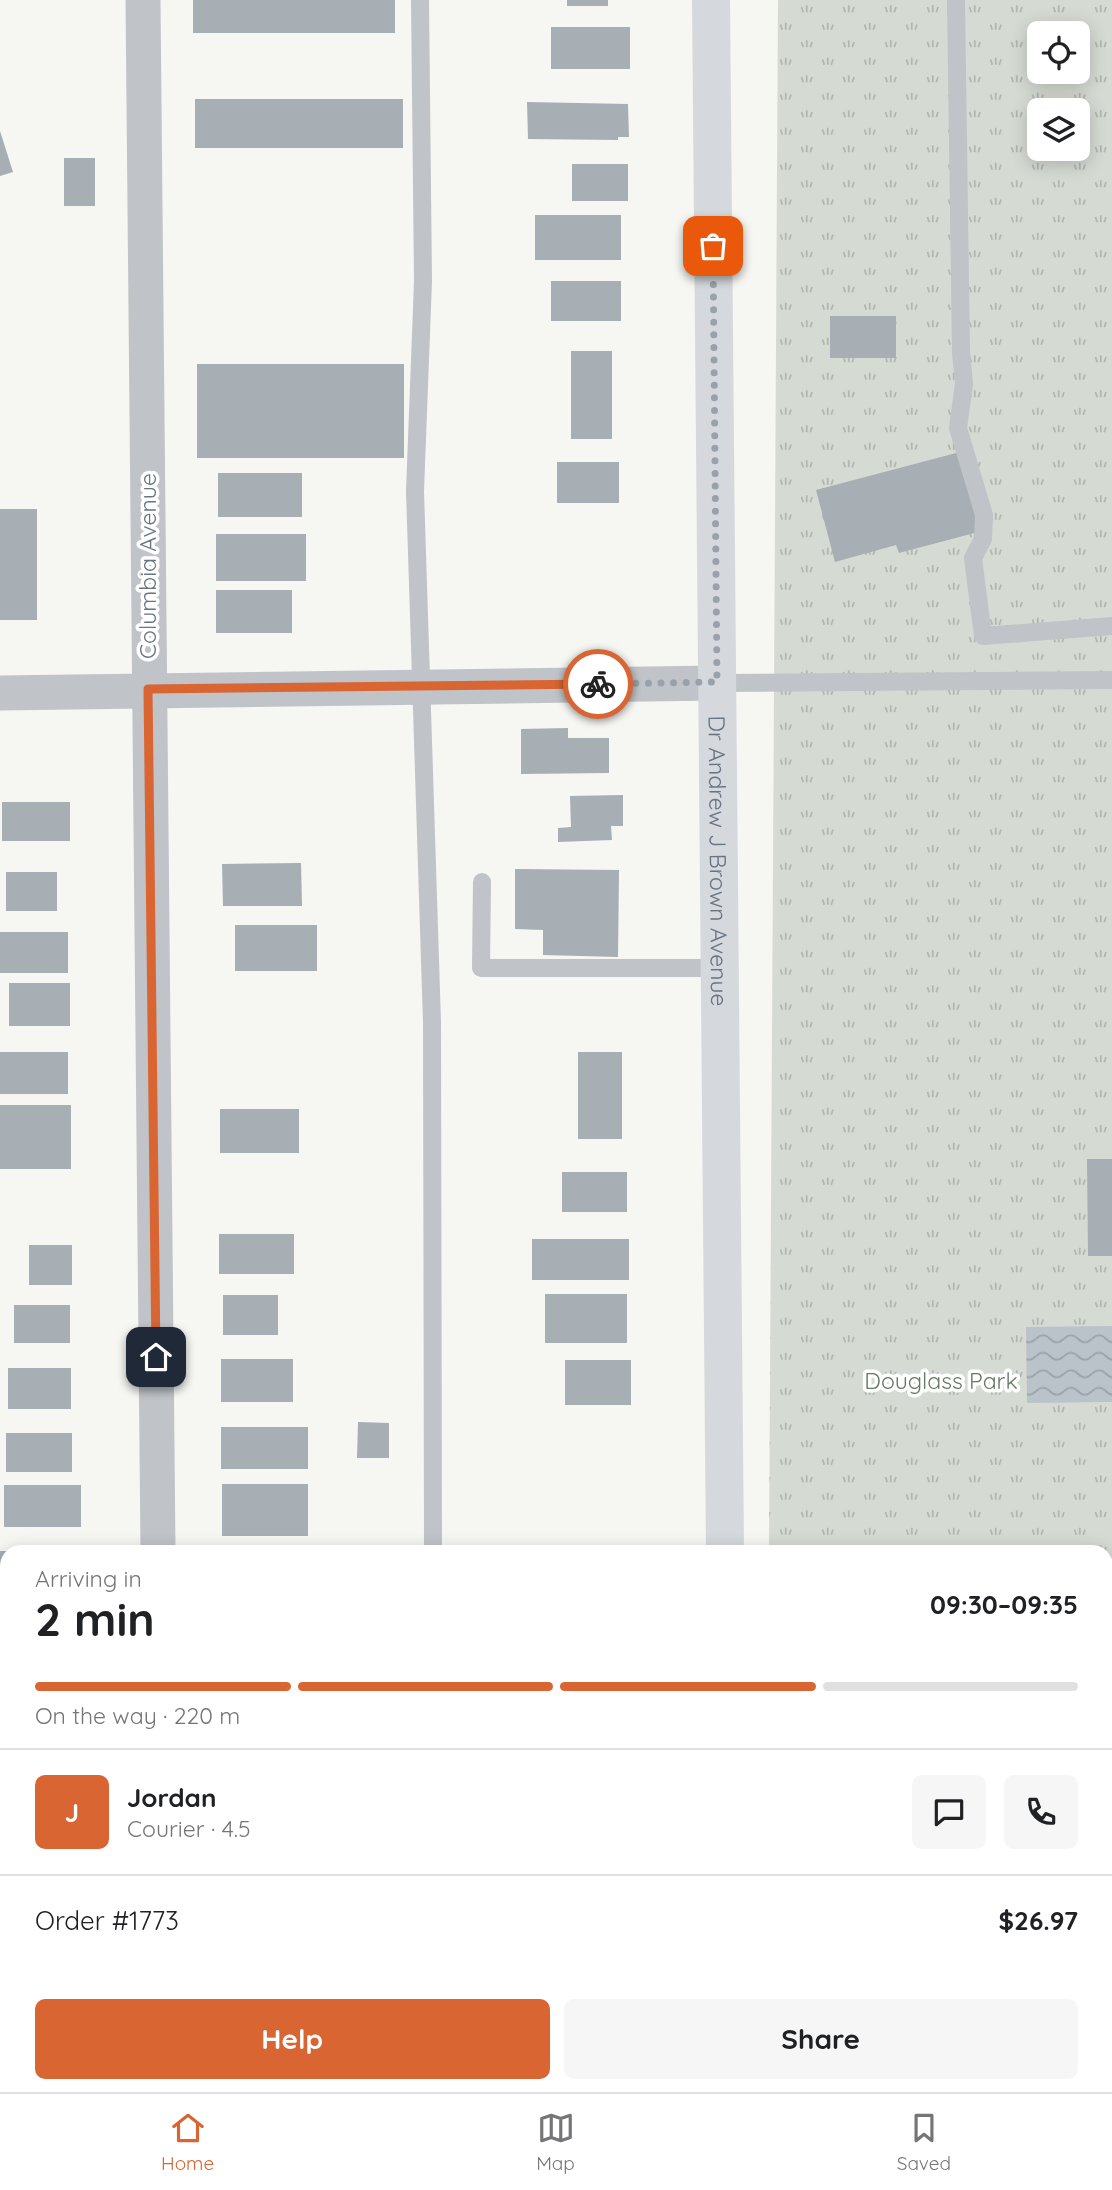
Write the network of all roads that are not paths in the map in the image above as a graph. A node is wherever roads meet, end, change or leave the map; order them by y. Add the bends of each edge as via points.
1 (143, 0) edge
2 (420, 0) edge
3 (712, 0) edge
4 (956, 0) edge
5 (1112, 626) edge
6 (1112, 680) edge
7 (717, 682) junction
8 (423, 686) junction
9 (148, 689) junction
10 (0, 693) edge
11 (482, 882) dead end
12 (719, 968) junction
13 (158, 1545) edge
14 (433, 1545) edge
15 (725, 1545) edge

1 - 9 street, Columbia Avenue
2 - 8 lane via 423,281 415,491
3 - 7 main road, Dr Andrew J Brown Avenue
4 - 5 lane via 964,383 958,428 984,515 983,539 973,558 983,636
6 - 7 lane
7 - 8 street
7 - 12 main road, Dr Andrew J Brown Avenue
8 - 9 street
8 - 14 lane via 432,1022
9 - 10 street
9 - 13 street, Columbia Avenue
11 - 12 lane via 481,968
12 - 15 main road, Dr Andrew J Brown Avenue

